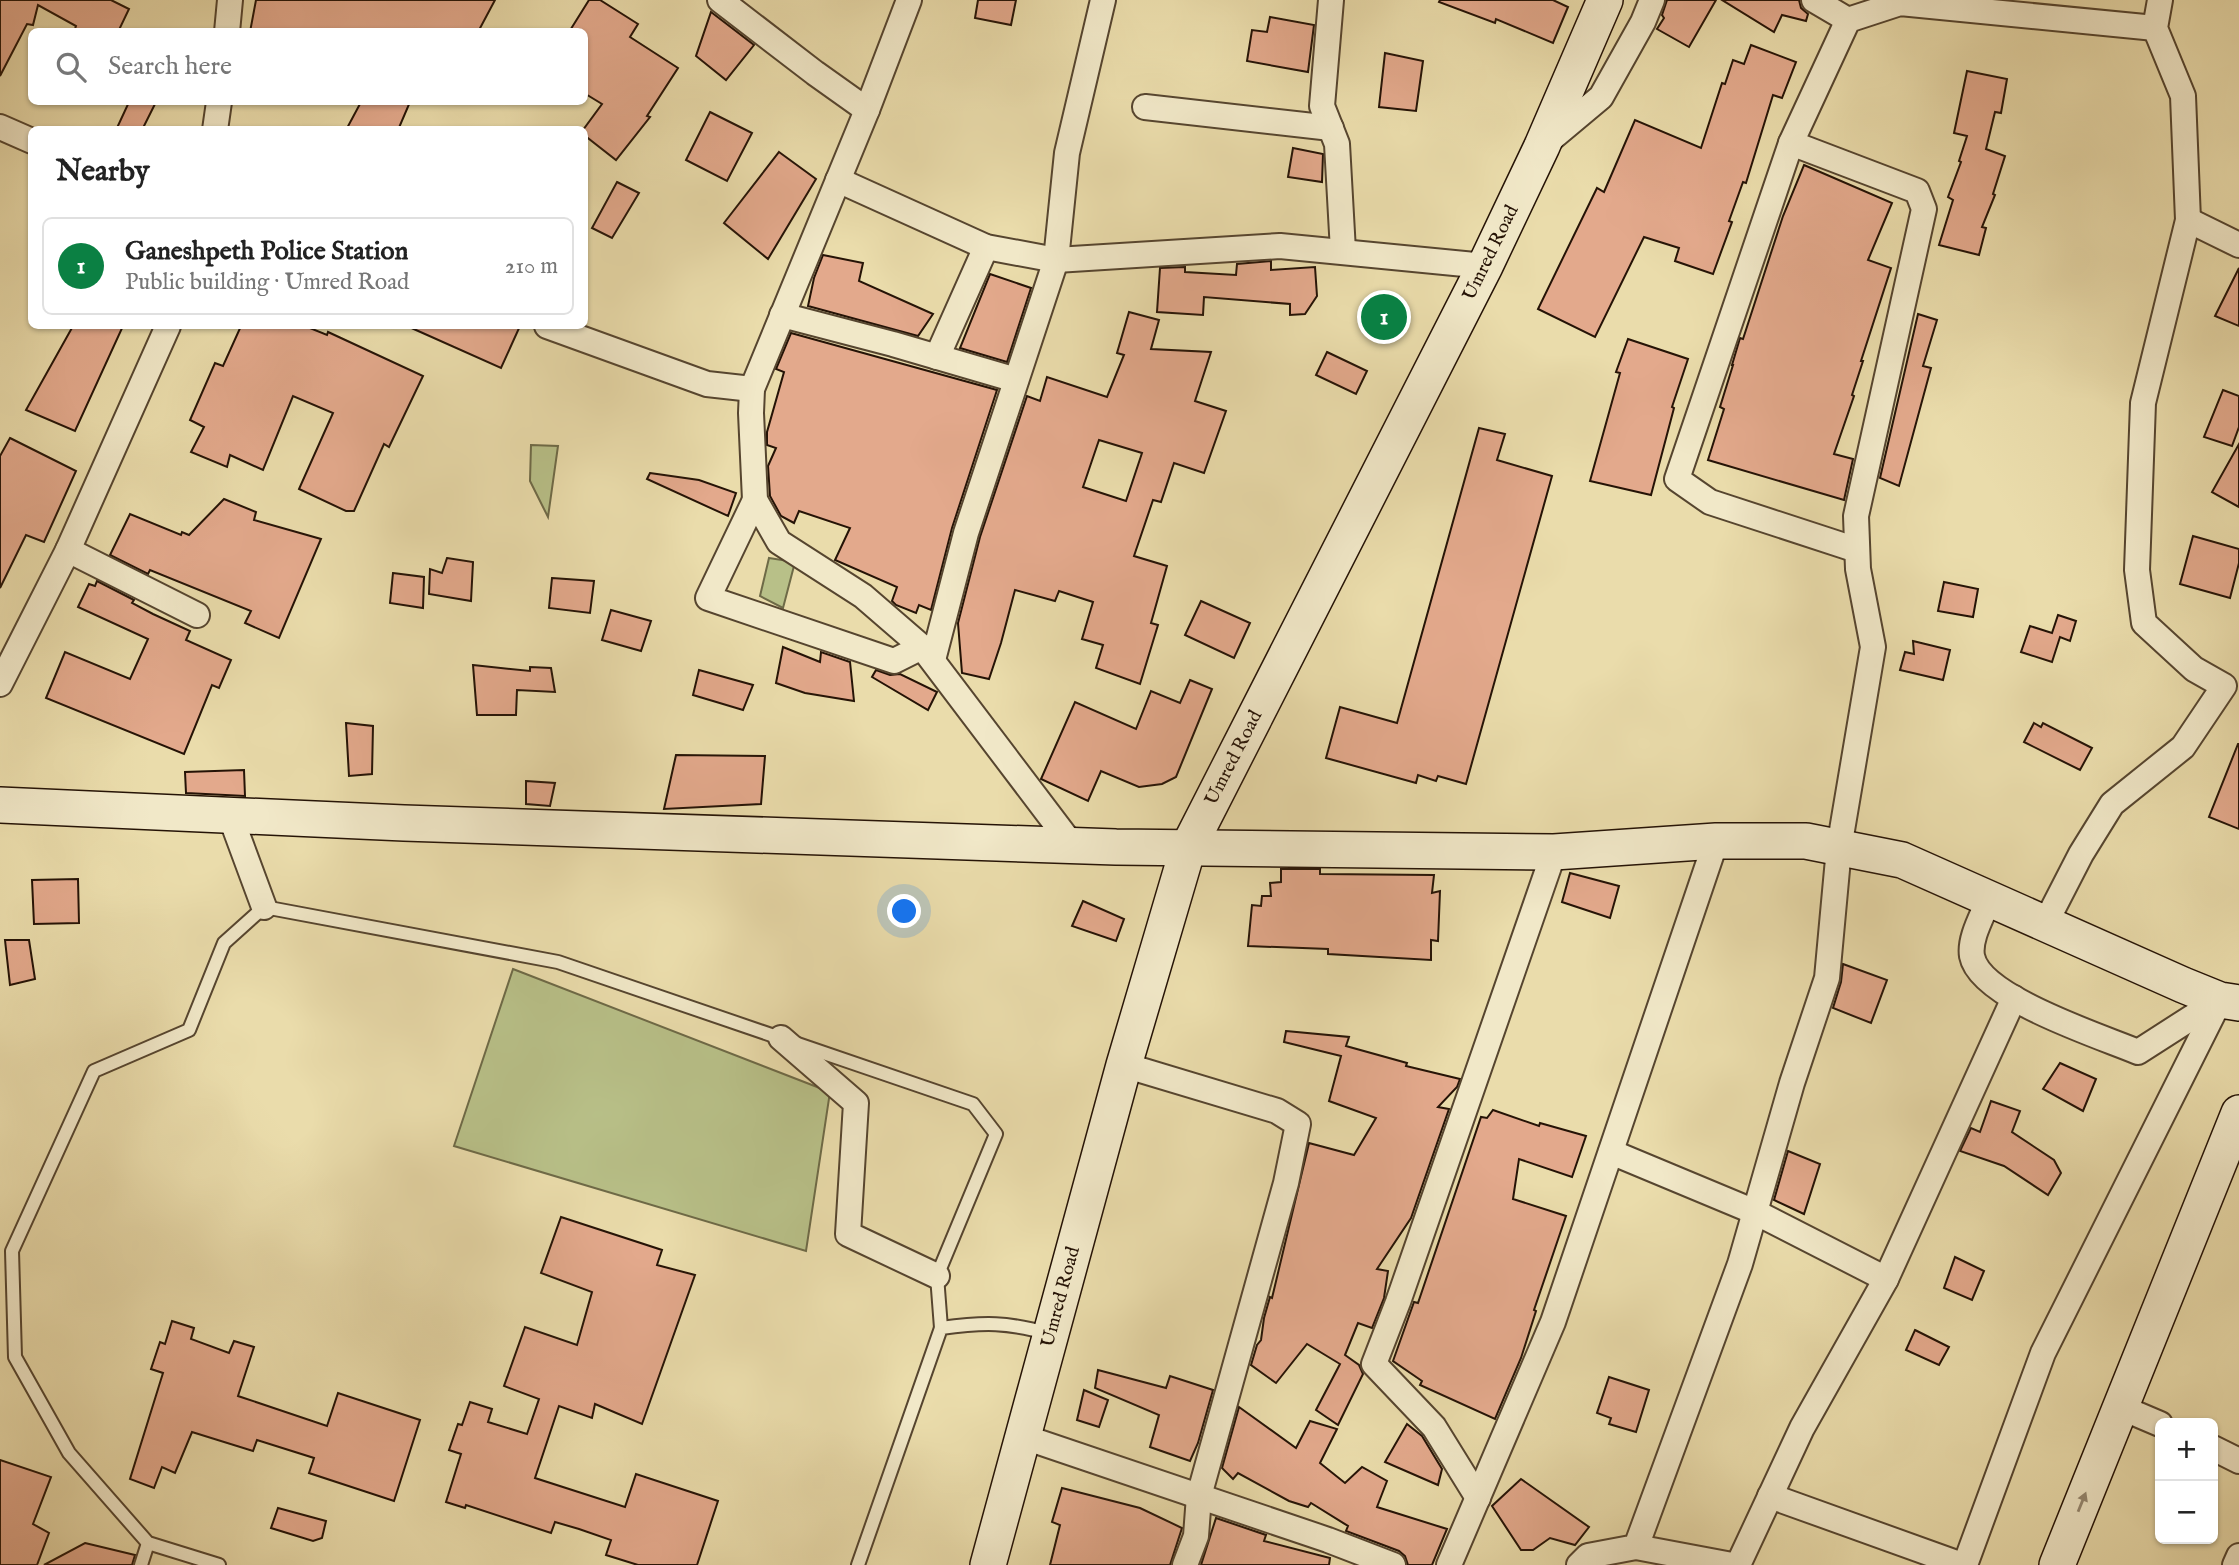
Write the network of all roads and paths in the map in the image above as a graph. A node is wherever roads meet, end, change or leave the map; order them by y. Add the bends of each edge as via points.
1 (230, 0) edge
2 (720, 0) edge
3 (909, 0) edge
4 (1103, 0) edge
5 (1331, 0) edge
6 (1605, 0) edge
7 (1652, 0) edge
8 (1814, 0) edge
9 (2160, 0) edge
10 (1848, 20) junction
11 (227, 28) edge
12 (2155, 28) junction
13 (219, 105) edge
14 (1145, 107) dead end
15 (867, 110) junction
16 (216, 126) edge
17 (0, 127) edge
18 (1331, 128) junction
19 (28, 139) edge
20 (1791, 143) junction
21 (1542, 146) junction
22 (838, 180) junction
23 (2188, 220) junction
24 (2239, 245) edge
25 (986, 247) junction
26 (1343, 251) junction
27 (1056, 260) junction
28 (1485, 266) junction
29 (782, 315) junction
30 (168, 329) edge
31 (555, 329) edge
32 (937, 357) junction
33 (1016, 380) junction
34 (752, 389) junction
35 (755, 500) junction
36 (68, 550) junction
37 (1857, 550) junction
38 (197, 615) dead end
39 (927, 654) junction
40 (0, 684) edge
41 (0, 805) edge
42 (234, 826) dead end
43 (1716, 841) junction
44 (1072, 845) junction
45 (1188, 848) junction
46 (1839, 848) junction
47 (1554, 852) junction
48 (1989, 899) junction
49 (264, 907) junction
50 (2045, 924) junction
51 (2014, 998) junction
52 (2230, 1002) edge
53 (780, 1038) junction
54 (1125, 1065) junction
55 (2239, 1113) edge
56 (1611, 1152) junction
57 (2239, 1165) edge
58 (1755, 1212) junction
59 (937, 1276) junction
60 (1886, 1279) junction
61 (941, 1328) junction
62 (1050, 1334) junction
63 (2141, 1415) edge
64 (1024, 1437) junction
65 (2218, 1450) edge
66 (2239, 1461) edge
67 (1199, 1496) junction
68 (1770, 1496) junction
69 (1478, 1498) junction
70 (148, 1543) junction
71 (1636, 1547) junction
72 (2239, 1556) edge
73 (141, 1565) edge
74 (219, 1565) edge
75 (858, 1565) edge
76 (989, 1565) edge
77 (1185, 1565) edge
78 (1393, 1565) edge
79 (1449, 1565) edge
80 (1579, 1565) edge
81 (1732, 1565) edge
82 (1738, 1565) edge
83 (1964, 1565) edge
84 (2057, 1565) edge
85 (2082, 1565) edge
86 (2235, 1565) edge

1 - 11 street
2 - 15 street
3 - 15 street
4 - 27 street via 1067,153
5 - 18 street via 1322,106
6 - 21 street, Umred Road
7 - 21 street via 1601,97
8 - 10 street
9 - 12 street
10 - 12 street via 1900,3
10 - 20 street
12 - 23 street via 2183,96
13 - 16 street
14 - 18 street
15 - 22 street
17 - 19 street
18 - 26 street via 1337,144
20 - 37 street via 1917,191 1924,208 1856,516
20 - 37 street via 1677,479 1710,502
21 - 28 street, Umred Road
22 - 25 street
22 - 29 street
23 - 24 street
23 - 50 street via 2143,403 2137,570 2144,623 2194,669 2224,686 2183,747 2112,804
25 - 27 street
25 - 32 street
26 - 27 street via 1280,246
26 - 28 street
27 - 33 street
28 - 45 street, Umred Road
29 - 32 street
29 - 34 street
30 - 36 street
31 - 34 street via 707,384
32 - 33 street
33 - 39 street
34 - 35 street
35 - 39 street via 779,542 863,596
35 - 39 street via 708,598 894,661
36 - 38 street
36 - 40 street
37 - 46 street via 1873,647
39 - 44 street
41 - 44 street
42 - 49 street
43 - 46 street via 1806,841
43 - 47 street
43 - 56 street
44 - 45 street
45 - 47 street
45 - 54 street, Umred Road
46 - 48 street via 1902,860
46 - 58 street via 1827,978
47 - 69 street via 1374,1364 1434,1427
48 - 50 street
48 - 51 street via 1971,947 1972,959 1984,978
49 - 53 lane via 558,962
49 - 70 lane via 224,943 189,1030 94,1071 12,1251 15,1357 69,1453
50 - 52 street
51 - 52 street via 2138,1052
51 - 60 street
52 - 83 street via 2043,1353
53 - 59 street via 856,1103 848,1234
53 - 59 lane via 973,1104 996,1134
54 - 62 street, Umred Road
54 - 67 street via 1277,1111 1298,1124 1286,1183
55 - 63 street
56 - 58 street
56 - 69 street via 1553,1322
57 - 63 street
58 - 60 street
58 - 71 street
59 - 61 lane
60 - 68 street via 1802,1427
61 - 62 lane via 978,1323 1017,1325
61 - 75 lane
62 - 64 street, Umred Road
84 -> 63 street
63 - 85 street
64 - 67 street
64 - 76 street, Umred Road
65 - 66 street
67 - 77 street via 1196,1536
67 - 78 street
68 - 82 street
68 - 83 street
69 - 79 street
70 - 73 lane
70 - 74 lane
71 - 80 street via 1588,1556
71 - 81 street
72 - 86 street

